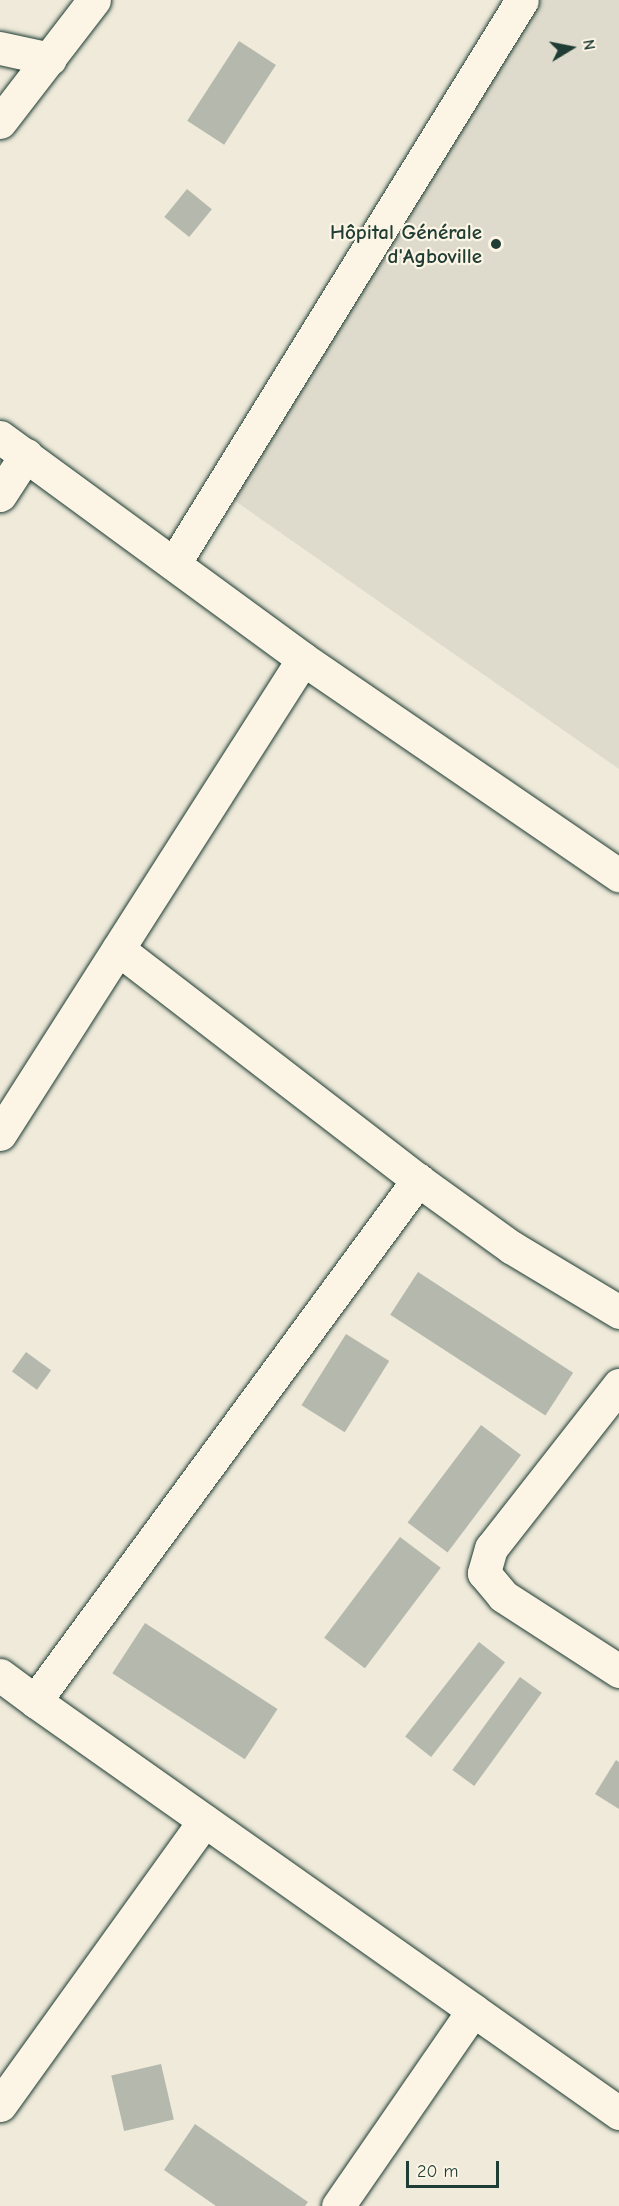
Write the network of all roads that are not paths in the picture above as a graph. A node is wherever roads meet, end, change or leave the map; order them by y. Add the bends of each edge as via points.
1 (94, 0) edge
2 (522, 0) edge
3 (0, 48) edge
4 (50, 59) junction
5 (0, 122) edge
6 (13, 446) edge
7 (0, 495) edge
8 (175, 562) junction
9 (303, 659) junction
10 (619, 875) edge
11 (118, 949) junction
12 (0, 1134) edge
13 (418, 1180) junction
14 (619, 1312) edge
15 (619, 1385) edge
16 (619, 1671) edge
17 (0, 1675) edge
18 (35, 1701) junction
19 (204, 1821) junction
20 (473, 2010) junction
21 (0, 2105) edge
22 (619, 2113) edge
23 (338, 2206) edge

1 - 4 street
2 - 8 street
3 - 4 street
4 - 5 street
6 - 7 street
6 - 8 street
8 - 9 street
9 - 10 street
9 - 11 street
11 - 12 street
11 - 13 street
13 - 14 street via 511,1247
13 - 18 street
15 - 16 street via 491,1548 484,1573 503,1596
17 - 18 street
18 - 19 street
19 - 20 street
19 - 21 street
20 - 22 street
20 - 23 street

